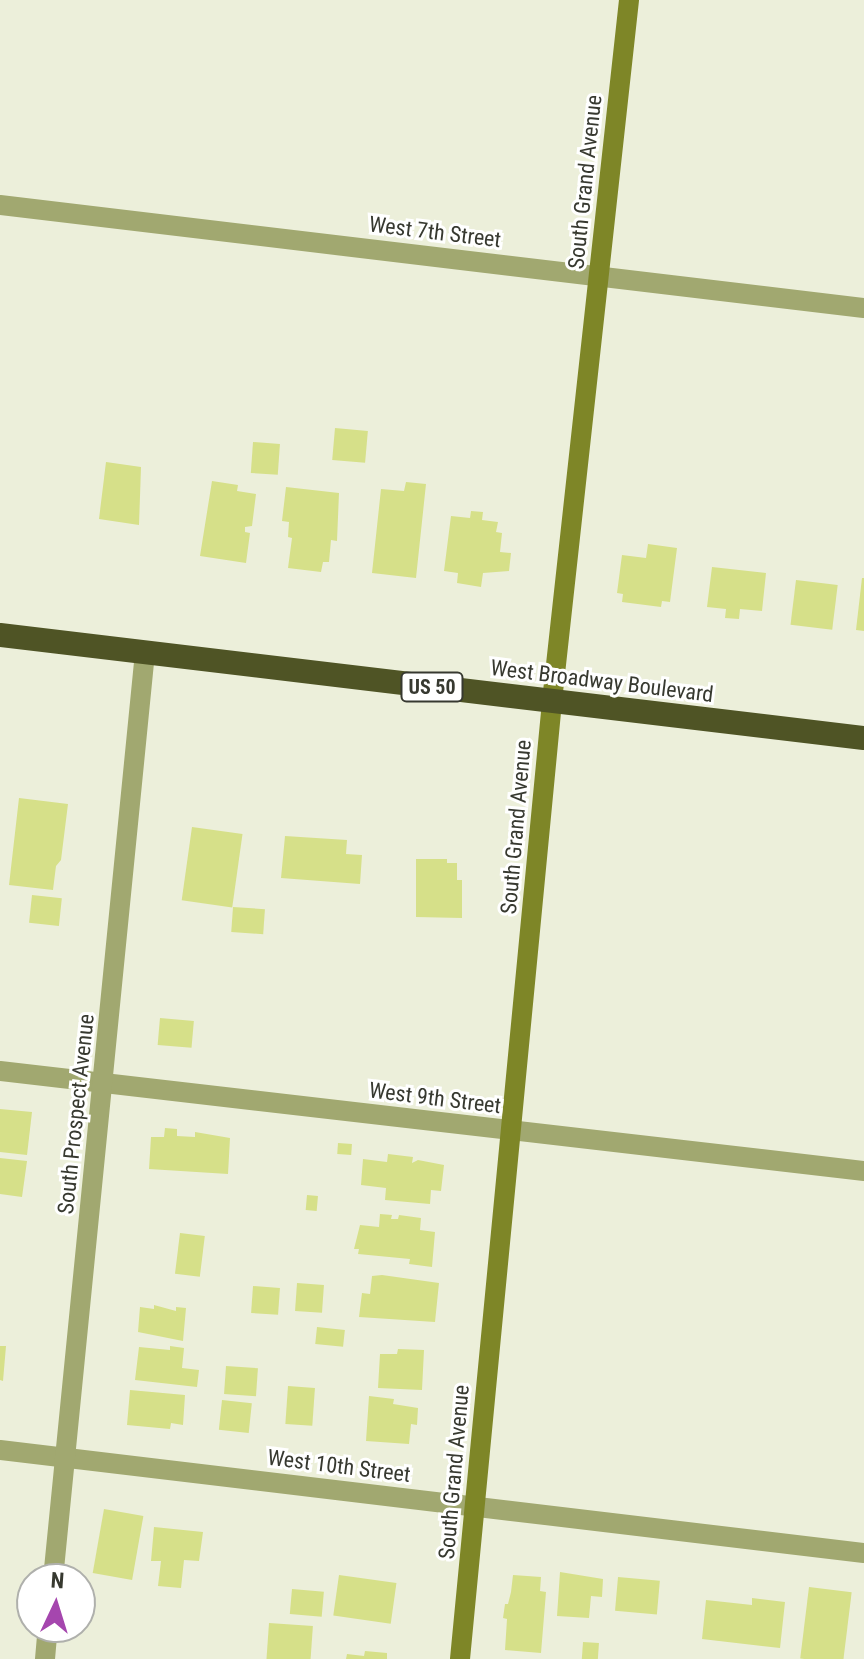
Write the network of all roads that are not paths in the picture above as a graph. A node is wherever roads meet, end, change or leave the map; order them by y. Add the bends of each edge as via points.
1 (629, 0) edge
2 (0, 205) edge
3 (599, 276) junction
4 (864, 308) edge
5 (0, 635) edge
6 (145, 653) junction
7 (552, 701) junction
8 (864, 738) edge
9 (0, 1071) edge
10 (103, 1083) junction
11 (511, 1132) junction
12 (864, 1171) edge
13 (0, 1450) edge
14 (66, 1458) junction
15 (475, 1507) junction
16 (864, 1553) edge
17 (55, 1563) edge
18 (460, 1659) edge

1 - 3 street, South Grand Avenue
2 - 3 street, West 7th Street
3 - 4 street, West 7th Street
3 - 7 street, South Grand Avenue
5 - 6 highway, West Broadway Boulevard / US 50
6 - 7 highway, West Broadway Boulevard / US 50
6 - 10 street, South Prospect Avenue
7 - 8 highway, West Broadway Boulevard / US 50
7 - 11 street, South Grand Avenue
9 - 10 street, West 9th Street
10 - 11 street, West 9th Street
10 - 14 street, South Prospect Avenue
11 - 12 street, West 9th Street
11 - 15 street, South Grand Avenue
13 - 14 street, West 10th Street
14 - 15 street, West 10th Street
14 - 17 street, South Prospect Avenue
15 - 16 street, West 10th Street
15 - 18 street, South Grand Avenue

